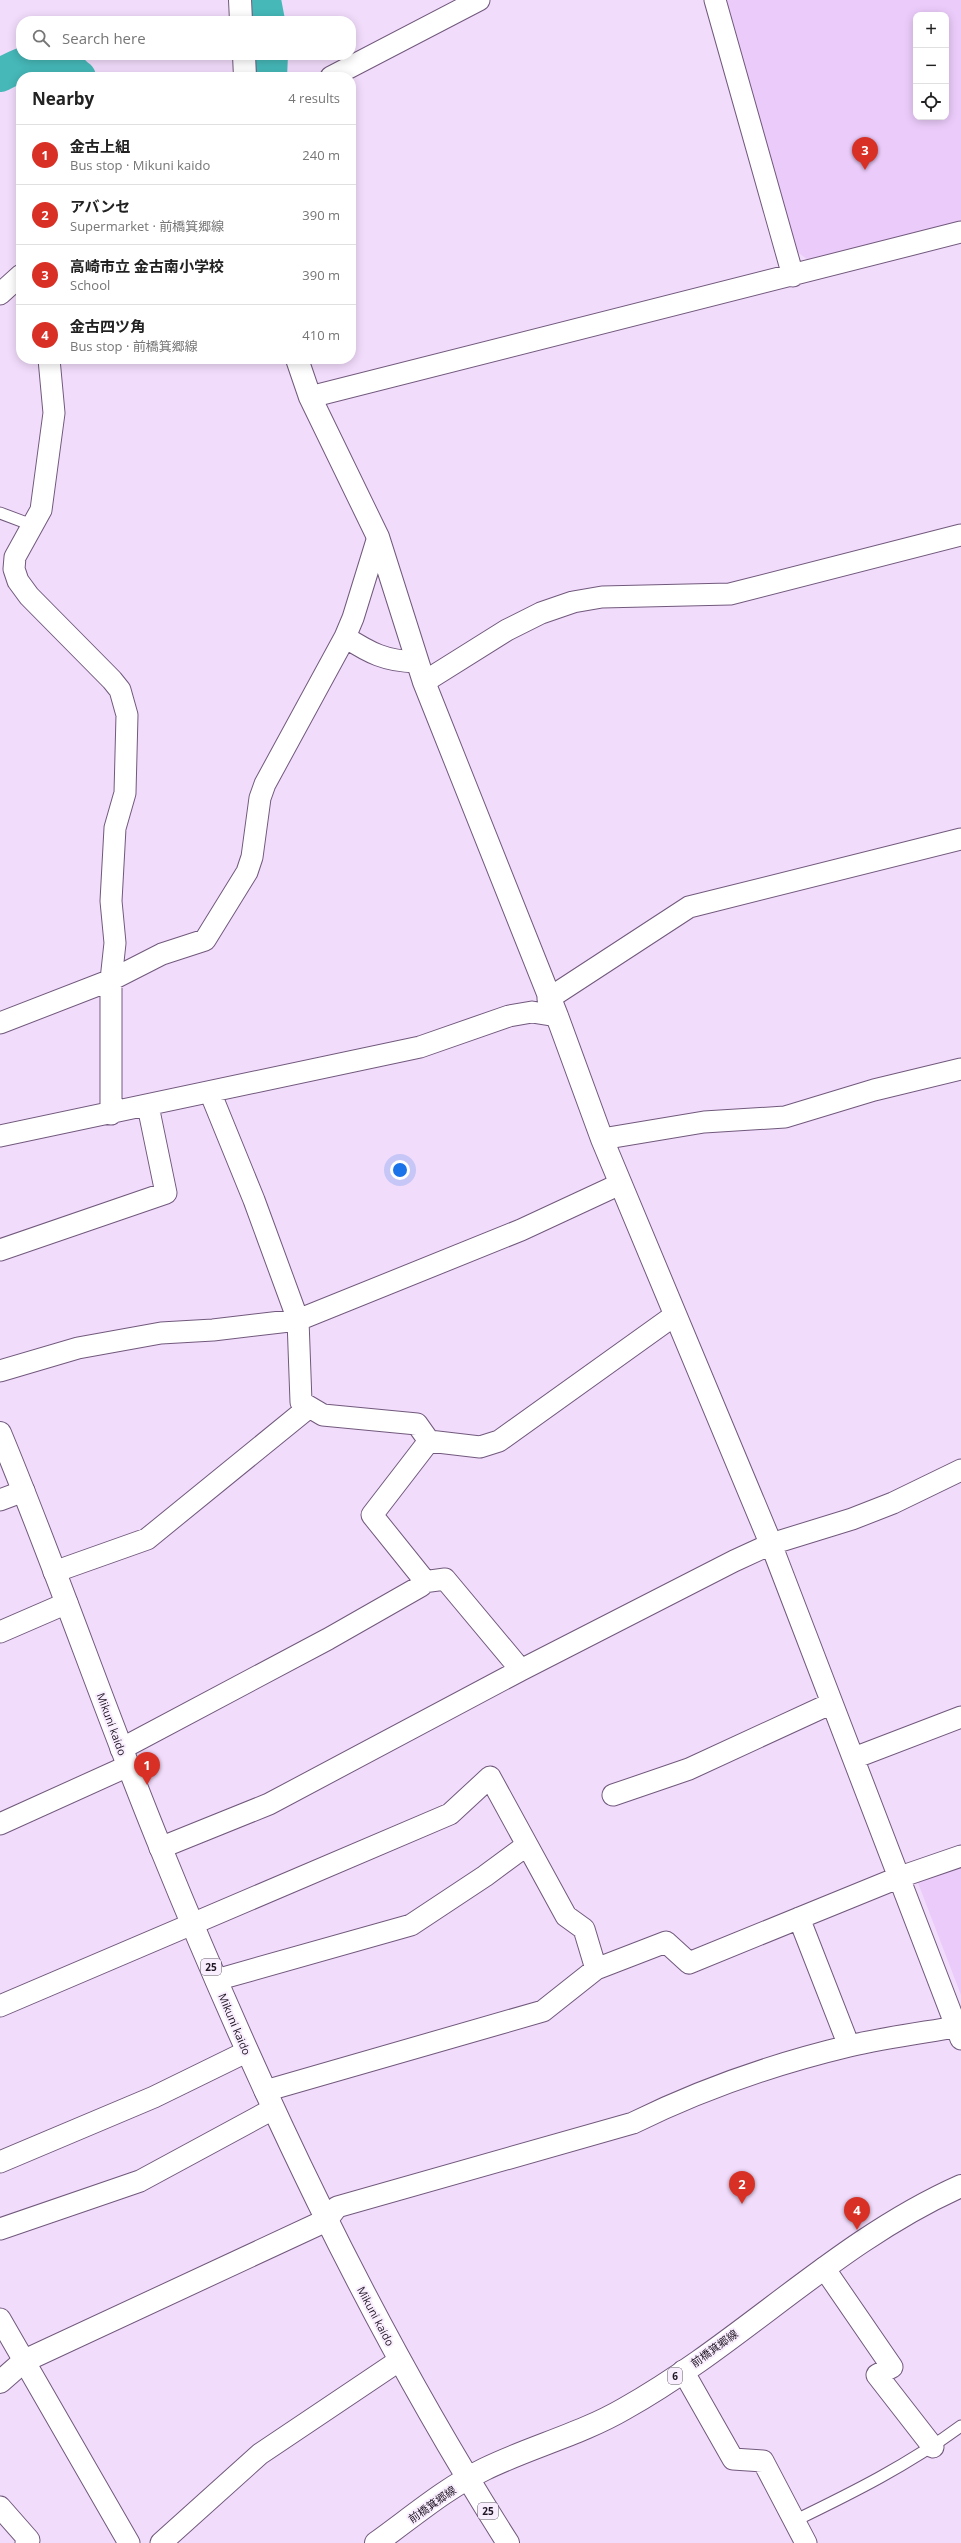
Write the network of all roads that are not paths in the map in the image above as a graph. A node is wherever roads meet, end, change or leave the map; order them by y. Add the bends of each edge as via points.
1 (240, 0) edge
2 (479, 0) edge
3 (715, 0) edge
4 (241, 16) edge
5 (244, 60) edge
6 (245, 72) edge
7 (341, 72) edge
8 (961, 232) edge
9 (793, 276) junction
10 (16, 280) edge
11 (0, 294) edge
12 (49, 364) edge
13 (299, 364) edge
14 (310, 397) junction
15 (0, 513) edge
16 (32, 525) junction
17 (961, 535) edge
18 (378, 537) junction
19 (345, 636) junction
20 (416, 662) junction
21 (424, 682) junction
22 (961, 839) edge
23 (111, 980) junction
24 (552, 1008) junction
25 (0, 1023) edge
26 (961, 1069) edge
27 (210, 1092) junction
28 (148, 1106) junction
29 (111, 1114) junction
30 (0, 1136) edge
31 (602, 1139) junction
32 (620, 1184) junction
33 (0, 1250) edge
34 (675, 1315) junction
35 (298, 1320) junction
36 (0, 1371) edge
37 (308, 1408) junction
38 (0, 1433) edge
39 (429, 1441) junction
40 (961, 1470) edge
41 (24, 1491) junction
42 (0, 1500) edge
43 (771, 1544) junction
44 (54, 1572) junction
45 (423, 1582) junction
46 (67, 1603) junction
47 (0, 1632) edge
48 (522, 1670) junction
49 (832, 1703) junction
50 (961, 1717) edge
51 (124, 1757) junction
52 (854, 1758) junction
53 (613, 1795) dead end
54 (0, 1824) edge
55 (527, 1845) junction
56 (160, 1848) junction
57 (961, 1856) edge
58 (900, 1877) junction
59 (799, 1918) junction
60 (192, 1922) junction
61 (596, 1969) junction
62 (216, 1980) junction
63 (0, 2006) edge
64 (959, 2033) edge
65 (849, 2046) junction
66 (246, 2052) junction
67 (269, 2100) junction
68 (0, 2162) edge
69 (961, 2186) edge
70 (327, 2220) junction
71 (0, 2229) edge
72 (824, 2268) junction
73 (0, 2318) edge
74 (400, 2360) junction
75 (24, 2361) junction
76 (683, 2371) junction
77 (0, 2382) edge
78 (961, 2426) edge
79 (933, 2447) junction
80 (468, 2479) junction
81 (0, 2507) edge
82 (794, 2520) junction
83 (26, 2543) edge
84 (129, 2543) edge
85 (161, 2543) edge
86 (376, 2543) edge
87 (508, 2543) edge
88 (806, 2543) edge

1 - 4 main road
2 - 7 street
3 - 9 street
5 - 6 main road
8 - 9 street
9 - 14 street
10 - 11 street
12 - 16 street via 54,413 41,510
13 - 14 main road
14 - 18 main road
15 - 16 lane
16 - 23 street via 14,557 18,581 29,596 112,680 120,690 125,708 124,793 115,828 111,901 115,943
17 - 21 street via 730,594 602,597 573,602 541,613 507,630
18 - 19 street
18 - 20 main road
19 - 20 street via 370,654
19 - 23 street via 265,784 260,798 252,857 247,872 213,930 205,940 196,945 162,954
20 - 21 main road
21 - 24 main road
22 - 24 street via 689,907
23 - 25 street
23 - 29 street
24 - 27 street via 509,1016 420,1047
24 - 31 main road
26 - 31 street via 874,1090 785,1117 704,1122
27 - 28 street
27 - 35 street via 254,1200
28 - 29 street
28 - 33 street via 166,1192
29 - 30 street
31 - 32 main road
32 - 34 main road
32 - 35 street via 521,1230
34 - 39 street via 499,1441 480,1447
34 - 43 main road
35 - 36 street via 161,1333 78,1348
35 - 37 street via 301,1402
37 - 39 street via 323,1415 417,1424
37 - 44 street via 147,1539
38 - 41 main road, Mikuni kaido / 25
39 - 45 street via 372,1515 421,1576
40 - 43 street via 893,1504
41 - 42 street
41 - 44 main road, Mikuni kaido / 25
43 - 48 street via 669,1593
43 - 49 street
44 - 46 main road, Mikuni kaido / 25
45 - 48 street via 445,1579
45 - 51 street via 421,1586
46 - 47 street
46 - 51 main road, Mikuni kaido / 25
48 - 56 street via 269,1804
49 - 52 street
49 - 53 street via 689,1769
50 - 52 street
51 - 54 street
51 - 56 main road, Mikuni kaido / 25
52 - 58 street
55 - 60 street via 490,1777 450,1814
55 - 61 street via 566,1916 584,1929
55 - 62 street via 411,1925
56 - 60 main road, Mikuni kaido / 25
57 - 58 street
58 - 59 street
58 - 64 street
59 - 61 street via 689,1963 666,1942
59 - 65 street
60 - 62 main road, Mikuni kaido / 25
60 - 63 street
61 - 67 street via 543,2011
62 - 66 main road, Mikuni kaido / 25
64 - 65 street
65 - 70 street via 728,2081 633,2123 337,2207
66 - 67 main road, Mikuni kaido / 25
66 - 68 street via 154,2097
67 - 70 main road, Mikuni kaido / 25
67 - 71 street via 140,2182
69 - 72 main road, 前橋箕郷線 / 6 via 910,2212
70 - 74 main road, Mikuni kaido / 25
70 - 75 main road
72 - 76 main road, 前橋箕郷線 / 6
72 - 79 street via 892,2367 877,2375
73 - 75 street
74 - 80 main road, Mikuni kaido / 25
74 - 85 street via 260,2454
75 - 77 main road
75 - 84 street
76 - 80 main road, 前橋箕郷線 / 6 via 624,2410 484,2469
76 - 82 street via 733,2459 763,2461
78 - 79 lane
79 - 82 lane via 850,2494
80 - 86 main road, 前橋箕郷線 / 6
80 - 87 main road, Mikuni kaido / 25
81 - 83 street via 29,2540
82 - 88 street

